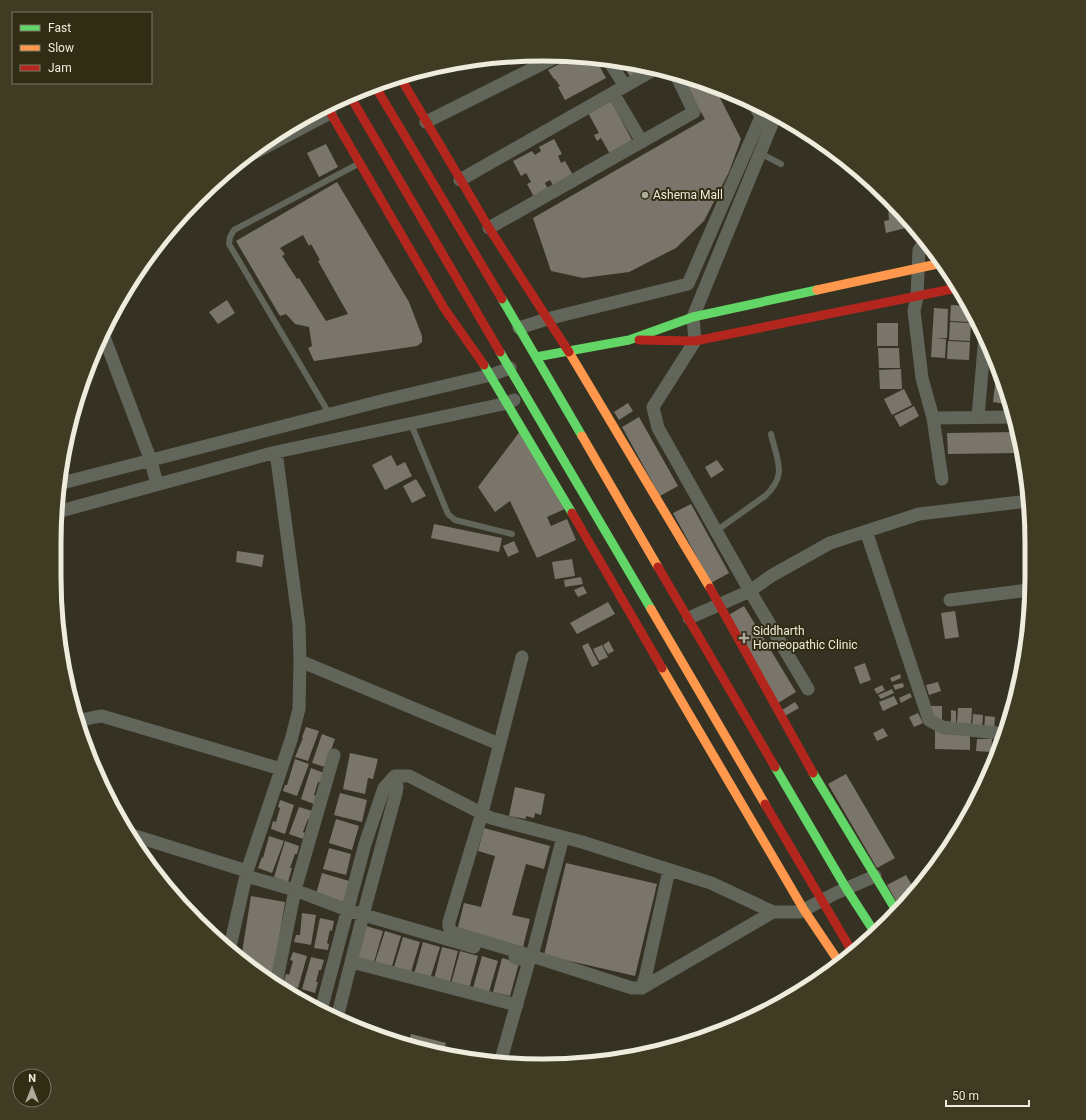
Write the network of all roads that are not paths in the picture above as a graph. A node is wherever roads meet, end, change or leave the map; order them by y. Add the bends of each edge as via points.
1 (546, 61) edge
2 (613, 66) edge
3 (649, 73) edge
4 (679, 81) edge
5 (403, 82) edge
6 (625, 86) junction
7 (378, 91) edge
8 (613, 92) junction
9 (353, 101) edge
10 (329, 111) edge
11 (758, 112) edge
12 (773, 120) edge
13 (426, 122) junction
14 (642, 142) junction
15 (760, 153) junction
16 (359, 163) junction
17 (781, 164) dead end
18 (460, 180) junction
19 (488, 228) junction
20 (922, 246) edge
21 (936, 264) edge
22 (919, 268) junction
23 (952, 289) edge
24 (917, 297) junction
25 (693, 317) junction
26 (547, 318) junction
27 (519, 328) junction
28 (629, 340) junction
29 (695, 341) junction
30 (106, 342) edge
31 (568, 350) junction
32 (984, 350) edge
33 (536, 357) junction
34 (510, 368) junction
35 (491, 375) junction
36 (526, 393) junction
37 (508, 403) junction
38 (330, 415) junction
39 (978, 417) junction
40 (1009, 417) edge
41 (933, 418) junction
42 (411, 424) junction
43 (770, 434) dead end
44 (276, 452) junction
45 (151, 461) junction
46 (942, 479) dead end
47 (65, 482) edge
48 (157, 484) junction
49 (1023, 502) edge
50 (62, 511) edge
51 (716, 531) junction
52 (866, 531) junction
53 (512, 534) dead end
54 (750, 591) junction
55 (1025, 591) edge
56 (950, 600) dead end
57 (719, 603) junction
58 (689, 618) junction
59 (654, 633) junction
60 (522, 657) dead end
61 (300, 661) junction
62 (808, 688) dead end
63 (83, 719) edge
64 (999, 733) edge
65 (300, 736) dead end
66 (499, 744) junction
67 (334, 755) dead end
68 (281, 769) junction
69 (395, 776) junction
70 (482, 813) junction
71 (137, 837) edge
72 (563, 837) junction
73 (365, 844) junction
74 (380, 848) junction
75 (669, 870) junction
76 (250, 875) junction
77 (875, 876) junction
78 (846, 888) junction
79 (295, 890) junction
80 (822, 900) junction
81 (894, 907) edge
82 (347, 910) junction
83 (804, 910) junction
84 (773, 912) junction
85 (363, 915) junction
86 (872, 929) edge
87 (232, 944) edge
88 (850, 948) edge
89 (237, 949) edge
90 (532, 956) junction
91 (837, 958) edge
92 (352, 962) junction
93 (277, 979) edge
94 (642, 988) junction
95 (322, 1005) edge
96 (517, 1005) junction
97 (339, 1013) edge
98 (501, 1057) edge

1 - 13 street
2 - 6 street
3 - 6 street
4 - 14 street via 694,112
5 - 13 street
6 - 8 street
7 - 27 street
8 - 14 street
8 - 18 street
9 - 34 street
10 - 16 street
11 - 26 street via 761,117 688,284
12 - 15 street
13 - 18 street
14 - 19 street
15 - 17 lane
15 - 25 street
16 - 35 street via 444,308
16 - 38 lane via 234,230 228,241
18 - 19 street
19 - 26 street
20 - 22 street via 919,250
21 - 22 street
22 - 24 street
22 - 25 street
23 - 24 street
24 - 29 street
24 - 41 street via 914,311 922,378
25 - 28 street
25 - 29 street
26 - 27 street
26 - 31 street
27 - 33 street
28 - 29 street
28 - 31 street
29 - 51 street via 653,407 658,428
30 - 45 street
31 - 33 street
31 - 57 street
32 - 39 street
33 - 58 street
34 - 35 street
34 - 36 street
35 - 37 street
35 - 38 street
36 - 37 street
36 - 59 street
37 - 42 street
37 - 59 street
38 - 45 street
39 - 40 street
39 - 41 street
41 - 46 street
42 - 44 street
42 - 53 lane via 448,514 455,520
43 - 51 lane via 780,474 777,481 765,496
44 - 48 street
44 - 61 street via 299,625
45 - 47 street
45 - 48 street
48 - 50 street
49 - 52 street via 919,514
51 - 54 street
52 - 54 street via 830,543 771,576
52 - 64 street via 928,720 942,727
54 - 57 street
54 - 62 street
55 - 56 street
57 - 58 street
57 - 77 street via 804,758
58 - 78 street
59 - 80 street via 784,834
59 - 83 street
60 - 66 street
61 - 66 street
61 - 68 street via 299,709
63 - 68 street via 102,716
65 - 76 street
66 - 70 street
67 - 79 street
68 - 76 street
69 - 70 street via 409,776
69 - 73 street via 384,788
69 - 74 street via 397,787
70 - 72 street via 491,818
70 - 90 street via 449,927 452,932
71 - 76 street
72 - 75 street
72 - 90 street
73 - 74 street
73 - 82 street
74 - 85 street
75 - 84 street via 711,883
75 - 94 street
76 - 79 street
76 - 87 street
76 - 89 street
77 - 78 street
77 - 81 street
78 - 80 street
78 - 86 street
79 - 82 street
79 - 93 street
80 - 83 street
80 - 88 street
82 - 85 street
82 - 95 street
83 - 84 street
83 - 91 street
84 - 94 street
85 - 92 street
85 - 96 street via 529,961
90 - 94 street via 632,988
92 - 96 street
92 - 97 street
96 - 98 street

